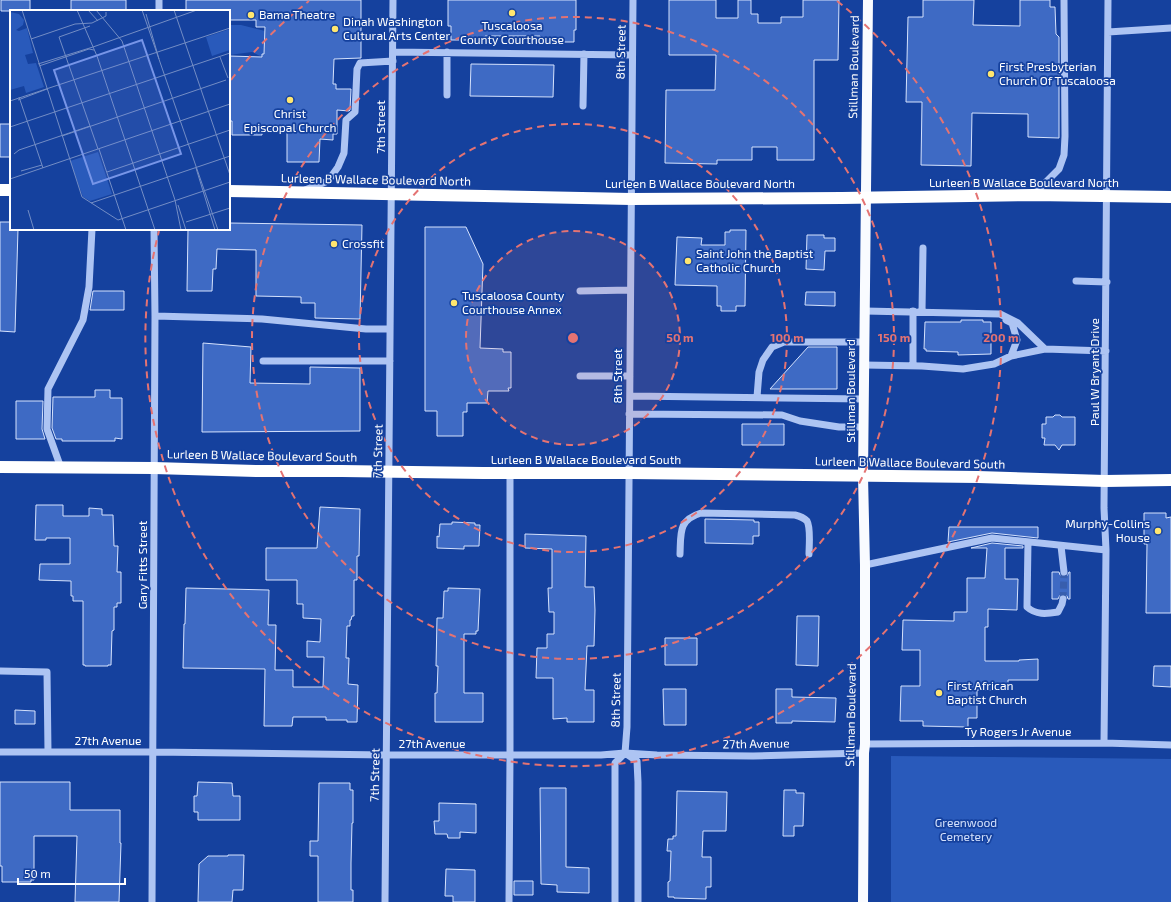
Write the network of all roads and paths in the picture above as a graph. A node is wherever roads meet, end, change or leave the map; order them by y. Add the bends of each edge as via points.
1 (393, 0) edge
2 (633, 0) edge
3 (868, 0) edge
4 (1064, 0) edge
5 (1108, 0) edge
6 (1171, 28) edge
7 (1108, 32) junction
8 (393, 52) junction
9 (447, 52) junction
10 (584, 54) junction
11 (632, 54) junction
12 (392, 61) junction
13 (447, 95) dead end
14 (583, 106) dead end
15 (230, 191) edge
16 (298, 193) junction
17 (392, 194) junction
18 (1033, 195) junction
19 (1107, 196) junction
20 (865, 197) junction
21 (1171, 197) edge
22 (631, 198) junction
23 (92, 230) edge
24 (154, 230) edge
25 (923, 248) dead end
26 (1076, 281) dead end
27 (1107, 282) junction
28 (630, 290) junction
29 (580, 291) dead end
30 (864, 311) junction
31 (913, 311) junction
32 (922, 312) junction
33 (998, 314) junction
34 (155, 316) junction
35 (390, 329) junction
36 (864, 342) junction
37 (1045, 349) junction
38 (1106, 351) junction
39 (1011, 356) junction
40 (390, 360) junction
41 (263, 361) dead end
42 (864, 365) junction
43 (914, 365) junction
44 (580, 376) dead end
45 (630, 376) junction
46 (630, 396) junction
47 (757, 397) junction
48 (864, 399) junction
49 (629, 414) junction
50 (864, 427) junction
51 (0, 467) edge
52 (61, 468) junction
53 (154, 468) junction
54 (389, 472) junction
55 (510, 473) junction
56 (629, 473) junction
57 (863, 476) junction
58 (1171, 480) edge
59 (1105, 481) junction
60 (1028, 542) junction
61 (1061, 546) junction
62 (1106, 550) junction
63 (680, 554) dead end
64 (809, 554) dead end
65 (865, 565) junction
66 (1064, 572) tunnel mouth
67 (1063, 599) tunnel mouth
68 (0, 671) edge
69 (1104, 743) junction
70 (1171, 745) edge
71 (865, 748) junction
72 (0, 752) edge
73 (48, 752) junction
74 (153, 752) junction
75 (625, 753) junction
76 (386, 755) junction
77 (510, 755) junction
78 (152, 902) edge
79 (385, 902) edge
80 (509, 902) edge
81 (615, 902) edge
82 (638, 902) edge
83 (863, 902) edge

1 - 8 street, 7th Street
2 - 11 street, 8th Street
3 - 20 main road, Stillman Boulevard
4 - 18 street via 1064,155 1059,169
5 - 7 street, Paul W Bryant Drive
6 - 7 street
7 - 19 street, Paul W Bryant Drive
8 - 9 street
8 - 12 street, 7th Street
9 - 10 street
9 - 13 street
10 - 11 street
10 - 14 street
11 - 22 street, 8th Street
12 - 16 street via 360,64 357,69 355,112 346,120 344,153 338,167 328,181
12 - 17 street, 7th Street
15 - 16 highway, Lurleen B Wallace Boulevard North
16 - 17 highway, Lurleen B Wallace Boulevard North
17 - 22 highway, Lurleen B Wallace Boulevard North
17 - 35 street, 7th Street
18 - 19 highway, Lurleen B Wallace Boulevard North
18 - 20 highway, Lurleen B Wallace Boulevard North
19 - 21 highway, Lurleen B Wallace Boulevard North
19 - 27 street, Paul W Bryant Drive
20 - 22 highway, Lurleen B Wallace Boulevard North
20 - 30 main road, Stillman Boulevard
22 - 28 street, 8th Street
23 - 52 street via 89,287 83,320 48,389 47,429
24 - 34 street, Gary Fitts Street
25 - 32 street
26 - 27 street
27 - 38 street, Paul W Bryant Drive
28 - 29 street
28 - 45 street, 8th Street
30 - 31 street
30 - 36 main road, Stillman Boulevard
31 - 32 street
31 - 43 street
32 - 33 street
33 - 37 street via 1018,323
33 - 39 street via 1012,323 1017,340
34 - 35 street via 262,319 351,328
34 - 53 street, Gary Fitts Street
35 - 40 street, 7th Street
36 - 42 main road, Stillman Boulevard
36 - 47 street via 784,342 772,347 759,372
37 - 38 street
37 - 39 street
38 - 59 street, Paul W Bryant Drive
39 - 43 street via 994,364 963,369
40 - 41 street
40 - 54 street, 7th Street
42 - 43 street
42 - 48 main road, Stillman Boulevard
44 - 45 street
45 - 46 street, 8th Street
46 - 47 street
46 - 49 street, 8th Street
47 - 48 street
48 - 50 main road, Stillman Boulevard
49 - 50 street via 782,415 839,428
49 - 56 street, 8th Street
50 - 57 main road, Stillman Boulevard
51 - 52 highway, Lurleen B Wallace Boulevard South
52 - 53 highway, Lurleen B Wallace Boulevard South
53 - 54 highway, Lurleen B Wallace Boulevard South
53 - 74 street, Gary Fitts Street
54 - 55 highway, Lurleen B Wallace Boulevard South
54 - 76 street, 7th Street
55 - 56 highway, Lurleen B Wallace Boulevard South
55 - 77 street
56 - 57 highway, Lurleen B Wallace Boulevard South
56 - 75 street, 8th Street
57 - 59 highway, Lurleen B Wallace Boulevard South
57 - 65 main road, Stillman Boulevard
58 - 59 highway, Lurleen B Wallace Boulevard South
59 - 62 street, Paul W Bryant Drive
60 - 61 street
60 - 65 street via 992,538
60 - 67 street via 1027,607 1033,612 1058,612
61 - 62 street
61 - 66 street
62 - 69 street, Paul W Bryant Drive
63 - 64 street via 681,530 685,522 701,513 801,517 806,520 809,527
65 - 71 main road, Stillman Boulevard
68 - 73 street via 47,672
69 - 70 street, Ty Rogers Jr Avenue
69 - 71 street, Ty Rogers Jr Avenue
71 - 75 street, 27th Avenue via 753,756
71 - 83 main road, Stillman Boulevard
72 - 73 street, 27th Avenue
73 - 74 street, 27th Avenue
74 - 76 street, 27th Avenue
74 - 78 street, Gary Fitts Street
75 - 77 street, 27th Avenue
75 - 81 street, 8th Street via 615,763
75 - 82 street via 637,761
76 - 77 street, 27th Avenue
76 - 79 street, 7th Street
77 - 80 street

